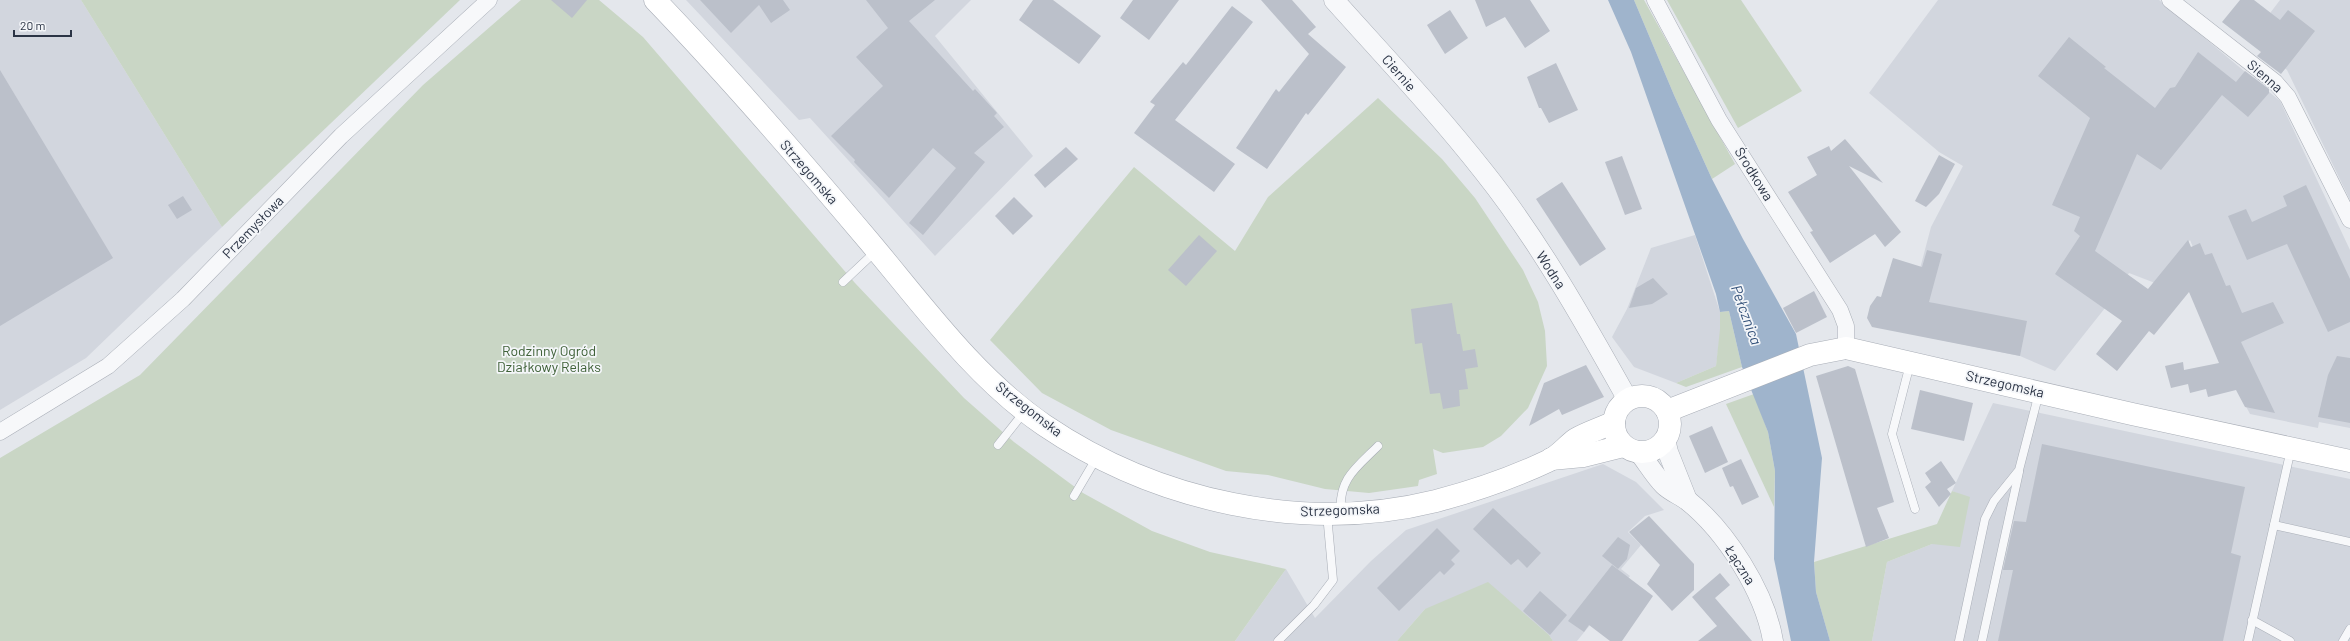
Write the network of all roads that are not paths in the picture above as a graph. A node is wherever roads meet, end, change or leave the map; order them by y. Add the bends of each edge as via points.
1 (489, 0) edge
2 (655, 0) edge
3 (1334, 0) edge
4 (1655, 0) edge
5 (2170, 0) edge
6 (1463, 147) joint
7 (2350, 220) edge
8 (877, 251) junction
9 (843, 282) dead end
10 (1846, 348) junction
11 (1910, 361) junction
12 (2039, 392) junction
13 (1628, 400) junction
14 (1026, 410) junction
15 (1667, 411) junction
16 (1614, 422) junction
17 (0, 432) edge
18 (1665, 439) junction
19 (998, 445) dead end
20 (1378, 446) dead end
21 (2291, 448) junction
22 (1631, 449) junction
23 (1098, 456) junction
24 (1551, 459) junction
25 (2350, 461) edge
26 (2019, 470) junction
27 (1074, 496) dead end
28 (1687, 500) junction
29 (1915, 510) dead end
30 (1334, 513) junction
31 (2274, 525) junction
32 (2350, 542) edge
33 (2252, 620) junction
34 (2350, 629) edge
35 (1278, 641) edge
36 (1773, 641) edge
37 (1959, 641) edge
38 (1982, 641) edge
39 (2248, 641) edge
40 (2290, 641) edge
41 (2343, 641) edge

1 - 17 street, Przemysłowa via 340,136 183,299 108,366
2 - 8 main road, Strzegomska via 701,48
3 - 6 street, Ciernie
4 - 10 street, Środkowa via 1719,120 1840,310 1846,326
5 - 7 street, Sienna via 2275,82 2288,97
6 - 13 street, Wodna via 1503,196 1556,277 1588,327
8 - 9 lane
8 - 14 main road, Strzegomska via 964,352
10 - 11 main road, Strzegomska
10 - 15 main road, Strzegomska via 1810,355
11 - 12 main road, Strzegomska
11 - 29 lane via 1892,434
12 - 21 main road, Strzegomska
12 - 26 lane
13 - 15 main road via 1638,396 1649,397 1659,402
13 - 16 main road via 1615,413
14 - 19 lane
14 - 23 main road, Strzegomska via 1044,425
15 - 18 main road via 1669,422
16 - 22 main road via 1615,435
16 - 24 main road, Strzegomska via 1577,439
18 - 22 main road via 1650,450
18 - 28 street, Łączna via 1670,459
20 - 30 lane via 1347,478
21 - 25 main road, Strzegomska
21 - 31 lane
22 - 24 main road, Strzegomska
22 - 28 street, Łączna via 1664,485
23 - 27 lane
23 - 30 main road, Strzegomska via 1147,480 1211,499 1259,508
24 - 30 main road, Strzegomska via 1498,481 1432,501 1401,507
26 - 37 lane via 1994,501 1985,519
26 - 38 lane
28 - 36 street, Łączna via 1721,536 1751,580 1771,629
30 - 35 lane via 1333,580 1314,605
31 - 32 lane
31 - 33 lane
33 - 39 lane
33 - 40 lane
34 - 41 lane

